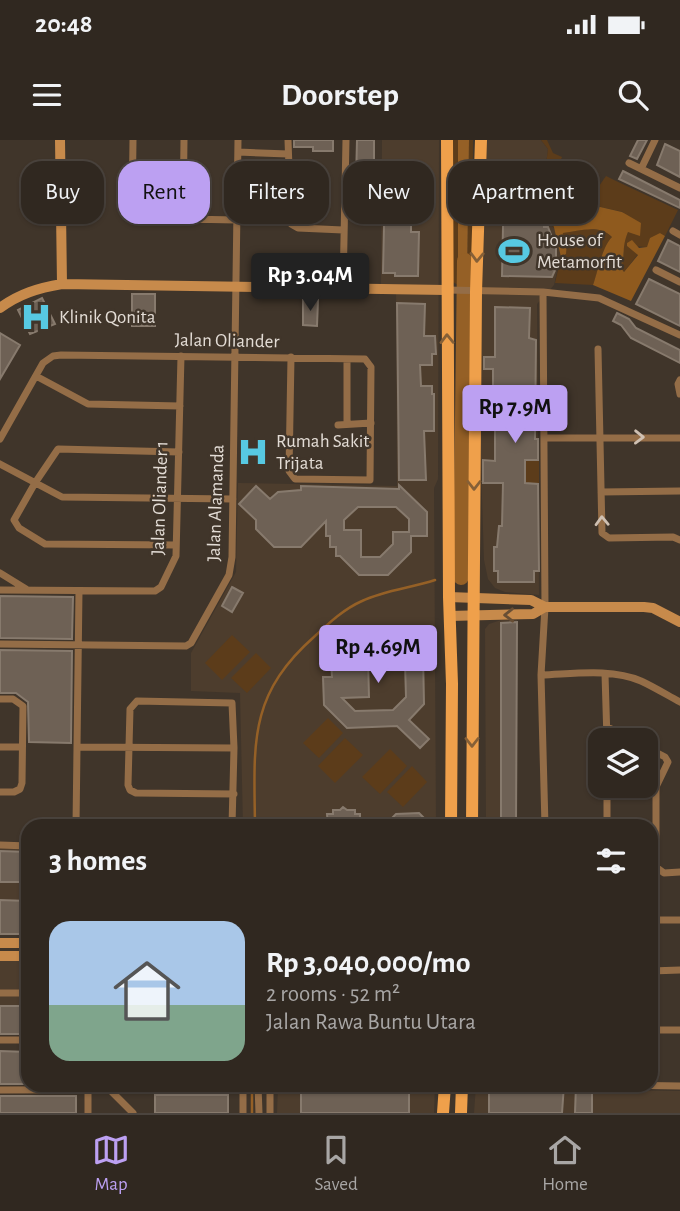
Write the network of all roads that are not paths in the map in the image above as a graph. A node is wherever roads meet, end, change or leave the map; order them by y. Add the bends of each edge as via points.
1 (60, 140) edge
2 (133, 140) edge
3 (184, 140) edge
4 (238, 140) edge
5 (288, 140) edge
6 (346, 140) edge
7 (447, 140) edge
8 (481, 140) edge
9 (655, 140) edge
10 (238, 152) junction
11 (288, 154) junction
12 (133, 161) edge
13 (184, 161) edge
14 (238, 161) edge
15 (629, 163) dead end
16 (641, 169) junction
17 (680, 188) edge
18 (236, 224) edge
19 (343, 230) junction
20 (656, 270) dead end
21 (680, 282) edge
22 (62, 284) junction
23 (235, 288) junction
24 (343, 289) junction
25 (451, 290) junction
26 (472, 292) junction
27 (543, 292) junction
28 (0, 308) edge
29 (680, 335) edge
30 (598, 349) dead end
31 (181, 356) junction
32 (234, 356) junction
33 (291, 357) junction
34 (347, 359) junction
35 (36, 376) junction
36 (680, 380) edge
37 (680, 394) edge
38 (180, 406) junction
39 (347, 423) junction
40 (370, 423) junction
41 (338, 425) dead end
42 (599, 436) junction
43 (545, 438) junction
44 (680, 438) edge
45 (0, 439) edge
46 (178, 452) junction
47 (0, 464) edge
48 (34, 483) junction
49 (680, 491) edge
50 (601, 492) junction
51 (233, 499) junction
52 (177, 500) junction
53 (680, 541) edge
54 (176, 545) junction
55 (0, 573) edge
56 (0, 590) edge
57 (28, 590) junction
58 (79, 591) junction
59 (472, 596) junction
60 (449, 597) junction
61 (545, 607) junction
62 (472, 615) junction
63 (449, 616) junction
64 (680, 622) edge
65 (0, 643) edge
66 (78, 645) junction
67 (605, 674) junction
68 (541, 675) junction
69 (0, 699) edge
70 (680, 702) edge
71 (607, 727) edge
72 (129, 746) junction
73 (0, 747) edge
74 (22, 747) junction
75 (77, 747) junction
76 (234, 748) junction
77 (658, 753) edge
78 (658, 783) edge
79 (0, 792) edge
80 (234, 794) junction
81 (607, 798) edge
82 (656, 798) edge
83 (76, 819) edge
84 (232, 819) edge
85 (452, 819) edge
86 (472, 819) edge
87 (545, 819) edge
88 (607, 819) edge
89 (656, 819) edge
90 (0, 845) edge
91 (21, 846) edge
92 (658, 868) edge
93 (680, 872) edge
94 (658, 920) edge
95 (680, 920) edge
96 (0, 943) edge
97 (21, 943) edge
98 (0, 956) edge
99 (21, 956) edge
100 (680, 970) edge
101 (658, 971) edge
102 (0, 993) edge
103 (21, 993) edge
104 (658, 1030) edge
105 (680, 1030) edge
106 (0, 1040) edge
107 (21, 1040) edge
108 (658, 1086) edge
109 (680, 1086) edge
110 (21, 1089) edge
111 (0, 1090) edge
112 (88, 1092) edge
113 (112, 1092) edge
114 (243, 1092) edge
115 (258, 1092) edge
116 (270, 1092) edge
117 (444, 1092) edge
118 (462, 1092) edge
119 (88, 1113) edge
120 (133, 1113) edge
121 (243, 1113) edge
122 (258, 1113) edge
123 (270, 1113) edge
124 (443, 1113) edge
125 (461, 1113) edge

1 - 22 street
2 - 12 street
3 - 13 street
4 - 10 street, Jalan Alamanda
5 - 11 street
6 - 19 street
7 - 25 main road
8 -> 26 main road
9 - 16 street
10 - 11 street
10 - 14 street, Jalan Alamanda
11 - 19 street via 291,224
15 - 16 street
16 - 17 street
18 - 23 street, Jalan Alamanda
19 - 24 street
20 - 21 street
22 - 23 street
22 - 28 street via 16,296
23 - 24 street
23 - 32 street, Jalan Alamanda
24 - 25 street
25 - 26 street
60 -> 25 main road
26 - 27 street
26 -> 59 main road
27 - 29 street via 608,300
27 - 43 street
30 - 42 street
31 - 32 street, Jalan Oliander
31 - 35 street, Jalan Oliander via 61,355 46,360
31 - 38 street, Jalan Oliander 1
32 - 33 street, Jalan Oliander
32 - 51 street, Jalan Alamanda
33 - 34 street, Jalan Oliander
33 - 40 street, Jalan Oliander via 291,476 370,480
34 - 39 street
34 - 40 street, Jalan Oliander via 365,359 371,367
35 - 38 street via 88,404
35 - 45 street, Jalan Oliander
36 - 37 street
38 - 46 street, Jalan Oliander 1
39 - 40 street
39 - 41 street
42 - 43 street
42 -> 44 street
42 - 50 street
43 - 61 street
46 - 48 street via 58,449
46 - 52 street, Jalan Oliander 1
47 - 48 street
48 - 52 street via 62,497
48 - 54 street via 14,520 45,544
49 - 50 street
53 -> 50 street via 604,537
51 - 52 street
51 - 66 street, Jalan Alamanda via 231,569 191,643
52 - 54 street, Jalan Oliander 1
54 - 58 street, Jalan Oliander 1 via 175,563 159,590
55 - 57 street
56 - 57 street, Jalan Oliander 1
57 - 58 street, Jalan Oliander 1
58 - 66 street
59 - 60 street
59 - 61 street via 531,600
59 - 62 main road
60 - 63 main road
61 -> 62 street via 533,614
61 - 64 street via 644,607
61 - 68 street
62 - 63 street
62 -> 86 main road
63 - 85 main road
65 - 66 street, Jalan Alamanda
66 - 75 street
67 - 68 street
67 - 70 street via 641,681
67 - 71 street
68 - 87 street
69 - 74 street via 13,699 23,706
72 - 75 street
72 - 76 street
72 - 76 street via 130,709 137,701 230,703 234,706
72 - 80 street via 128,785 136,793
73 - 74 street
74 - 79 street via 20,789
75 - 83 street
76 - 80 street
77 - 78 street via 668,762
80 - 84 street
81 - 88 street
82 - 89 street
90 - 91 street
92 - 93 street via 664,873
94 - 95 street
96 - 97 street
98 - 99 street
100 - 101 street
102 - 103 street
104 - 105 street
106 - 107 street
108 - 109 street
110 - 111 street
112 - 119 street
113 - 120 street
114 - 121 street
115 - 122 street
116 - 123 street
117 - 124 main road
118 - 125 main road

